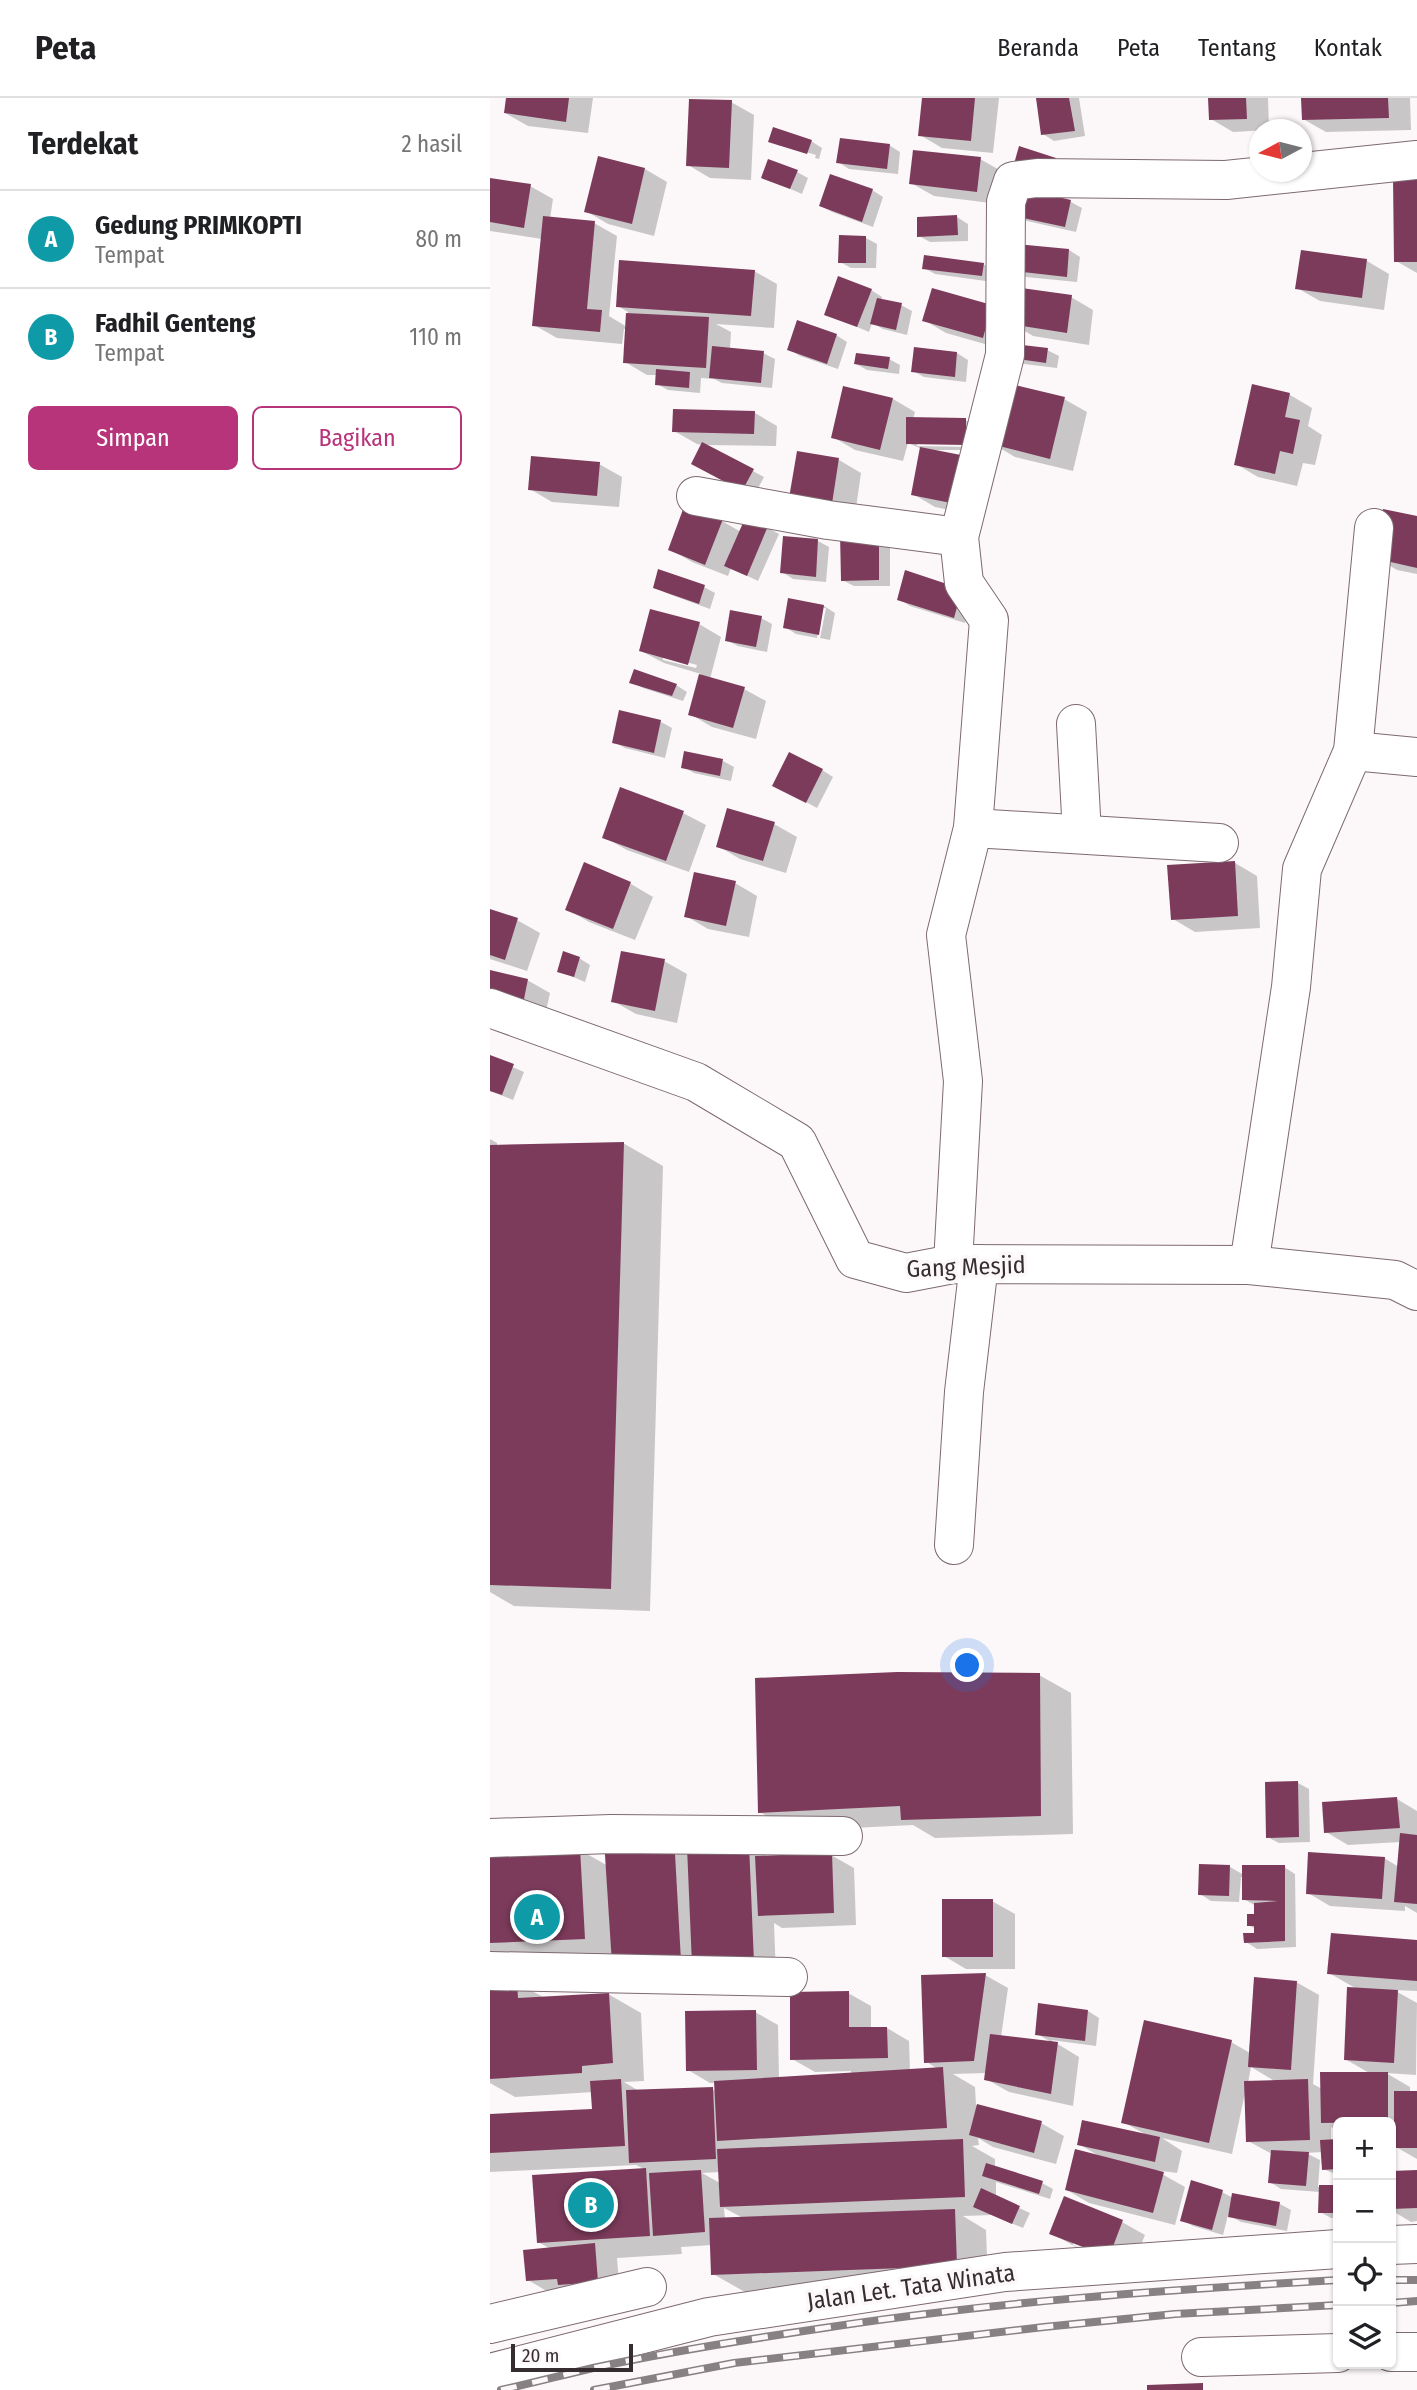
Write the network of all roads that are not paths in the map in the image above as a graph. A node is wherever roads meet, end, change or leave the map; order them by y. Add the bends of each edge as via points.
1 (1417, 160) edge
2 (696, 496) dead end
3 (1374, 528) dead end
4 (959, 537) junction
5 (1076, 724) dead end
6 (1353, 751) junction
7 (1417, 757) edge
8 (973, 828) junction
9 (1082, 834) junction
10 (1219, 843) dead end
11 (490, 1008) edge
12 (966, 1264) junction
13 (1249, 1265) junction
14 (1417, 1291) edge
15 (954, 1545) dead end
16 (843, 1836) dead end
17 (490, 1838) edge
18 (490, 1971) edge
19 (788, 1978) dead end
20 (1417, 2244) edge
21 (1396, 2245) edge
22 (1333, 2249) edge
23 (647, 2287) dead end
24 (490, 2324) edge
25 (1396, 2352) edge
26 (1417, 2352) edge
27 (1333, 2353) edge
28 (1201, 2357) dead end
29 (490, 2373) edge

1 - 4 street via 1226,180 1013,181 1006,202 1005,355
2 - 4 street
3 - 6 street
4 - 8 street via 964,583 989,620
5 - 9 street
6 - 7 street
6 - 13 street via 1302,869 1291,987
8 - 9 street
8 - 12 street via 946,935 963,1081
9 - 10 street
11 - 12 street, Gang Mesjid via 696,1082 797,1142 855,1259 906,1273
12 - 13 street, Gang Mesjid
12 - 15 street
13 - 14 street, Gang Mesjid via 1395,1280
16 - 17 street
18 - 19 street
20 - 21 street
22 - 29 street, Jalan Let. Tata Winata via 1005,2272 709,2317
23 - 24 street
25 - 26 street
27 - 28 street

